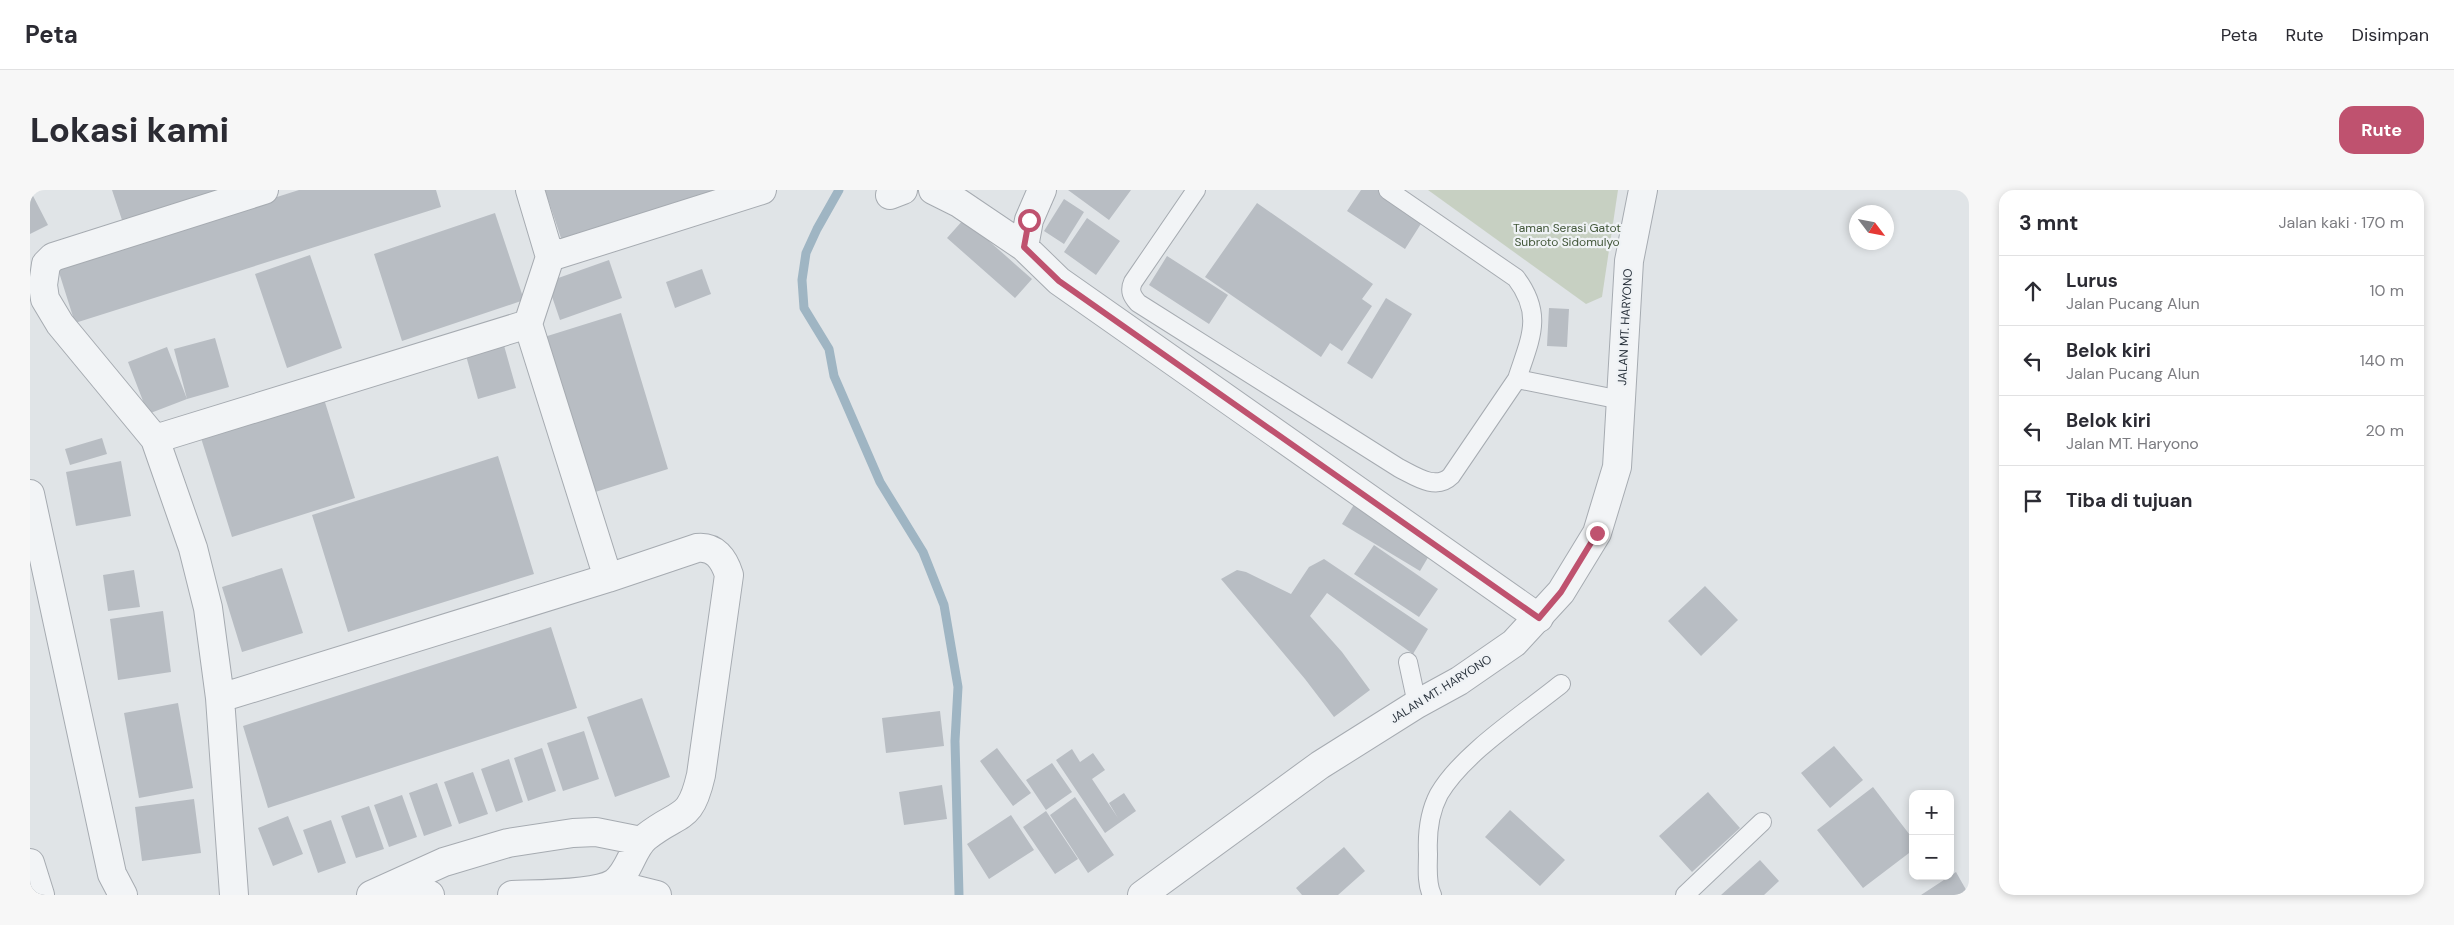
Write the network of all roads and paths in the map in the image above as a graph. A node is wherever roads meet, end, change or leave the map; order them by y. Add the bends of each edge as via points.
1 (264, 190) edge
2 (530, 190) edge
3 (762, 190) edge
4 (933, 190) edge
5 (1042, 190) edge
6 (1196, 190) edge
7 (1388, 190) edge
8 (1643, 190) edge
9 (1024, 247) junction
10 (550, 257) junction
11 (528, 324) junction
12 (1517, 379) junction
13 (1621, 400) junction
14 (155, 439) junction
15 (30, 494) edge
16 (608, 578) junction
17 (1539, 618) junction
18 (1408, 662) dead end
19 (1561, 684) dead end
20 (220, 698) junction
21 (1416, 704) junction
22 (1762, 822) dead end
23 (641, 841) junction
24 (30, 863) edge
25 (613, 884) junction
26 (381, 891) edge
27 (40, 895) edge
28 (123, 895) edge
29 (234, 895) edge
30 (430, 895) edge
31 (512, 895) edge
32 (657, 895) edge
33 (1142, 895) edge
34 (1432, 895) edge
35 (1685, 895) edge

1 - 14 street via 54,258 46,264 42,284 45,299 60,324
2 - 10 street
3 - 10 street
4 - 9 street via 959,203
5 - 9 street via 1029,220
6 - 12 lane via 1133,282 1134,298 1400,468 1426,481 1446,480
7 - 12 lane via 1516,278 1526,292 1533,309 1534,329
8 - 13 street, JALAN MT. HARYONO via 1629,261
9 - 17 street via 1059,281
10 - 11 street
11 - 14 street
11 - 16 street
12 - 13 lane
13 - 17 street, JALAN MT. HARYONO via 1617,466 1597,533 1561,592
14 - 20 street via 193,548 208,608
15 - 28 street via 112,874
16 - 20 street
16 - 23 street via 705,547 726,564 728,575 697,795 688,811
17 - 21 street, JALAN MT. HARYONO via 1514,643 1459,681
18 - 21 lane
19 - 34 lane via 1473,755 1439,794 1429,824 1428,876
20 - 29 street
21 - 33 street, JALAN MT. HARYONO via 1320,765
22 - 35 lane
23 - 25 street via 625,871
23 - 26 street via 596,832 508,843 444,862
24 - 27 street
25 - 31 street via 584,891
25 - 32 street
26 - 30 street

